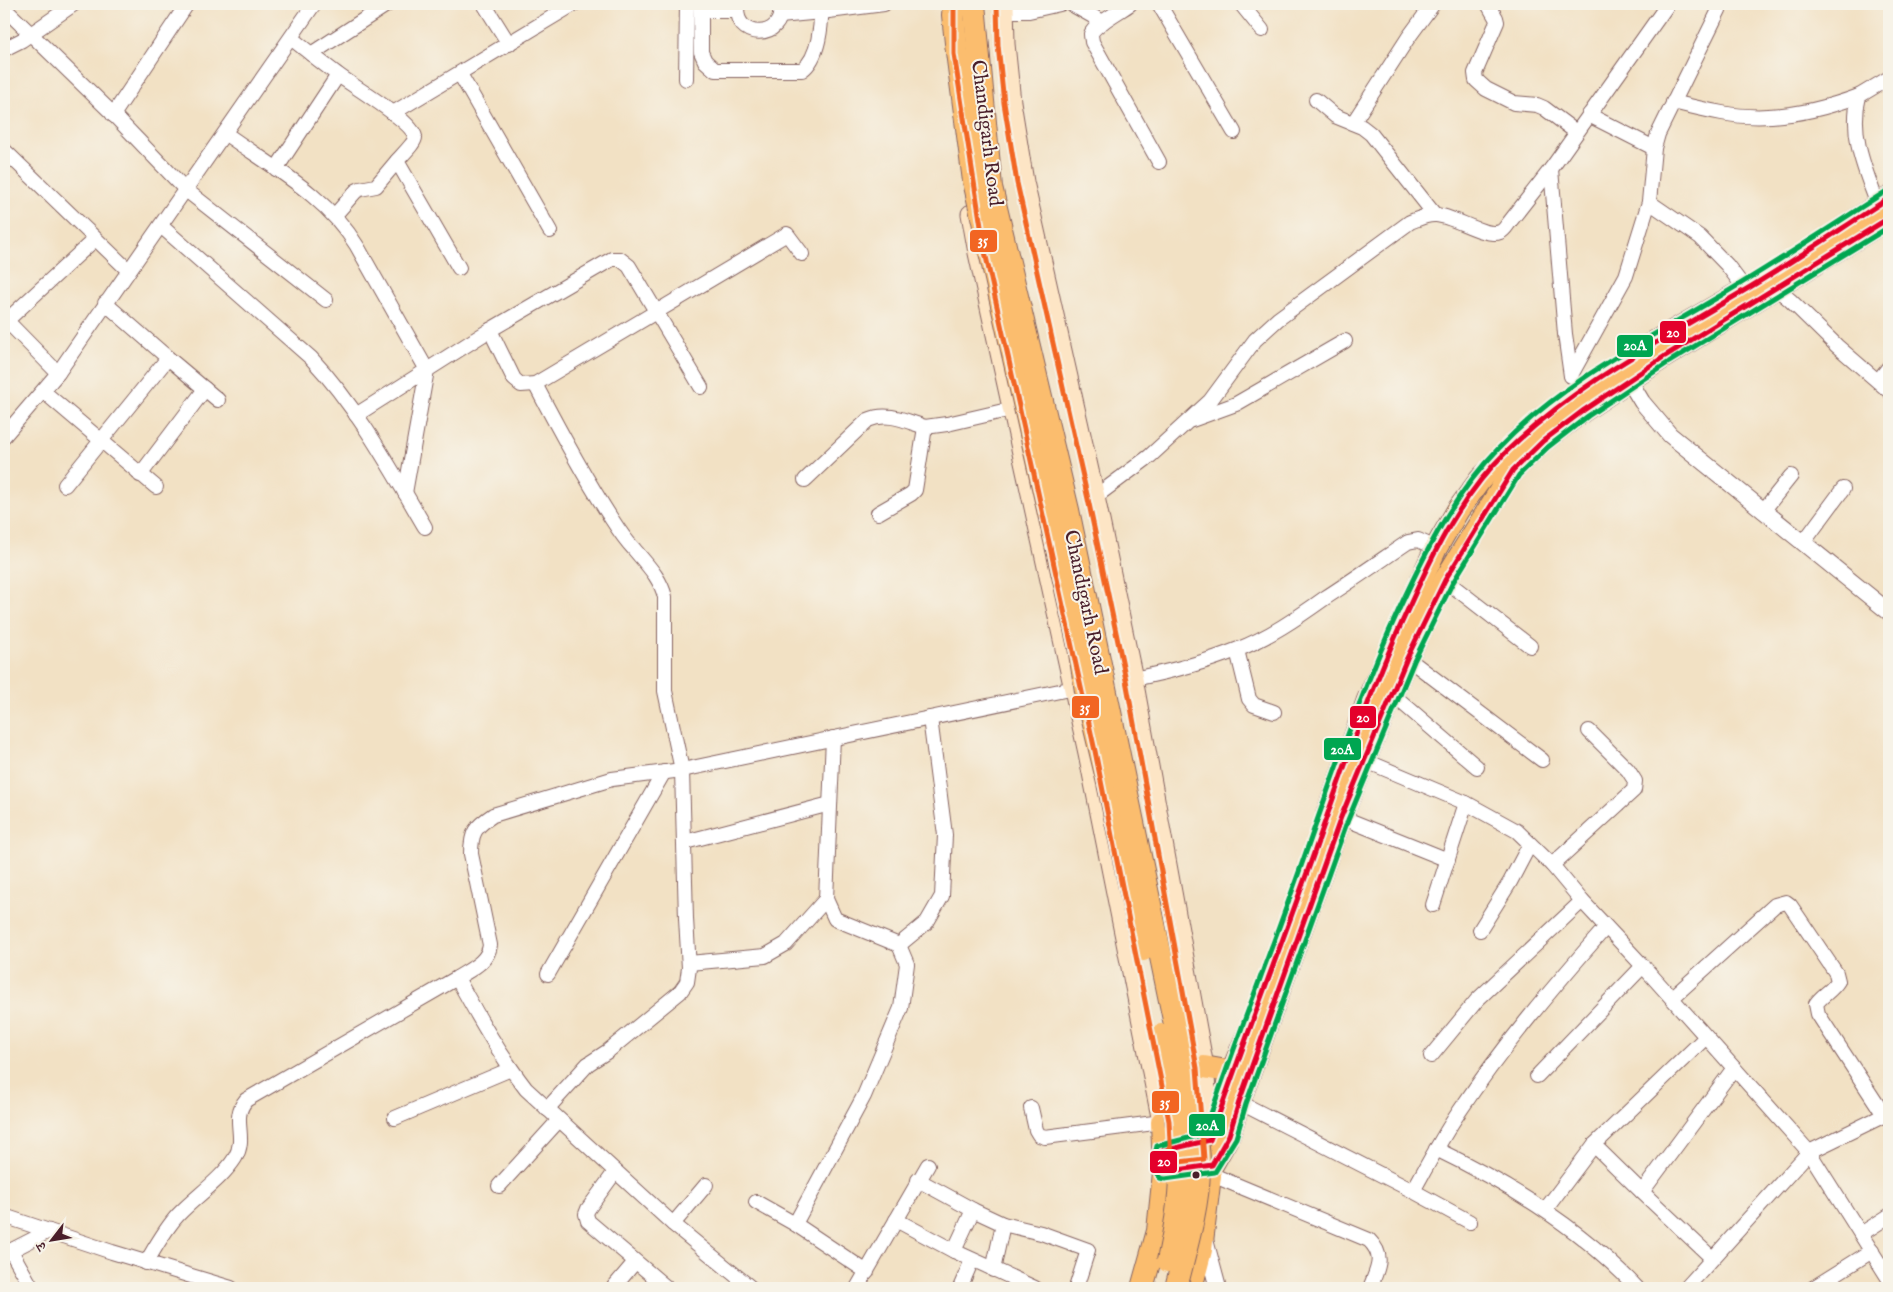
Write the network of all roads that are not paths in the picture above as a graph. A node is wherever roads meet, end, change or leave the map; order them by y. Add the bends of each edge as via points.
1 (73, 4) edge
2 (187, 4) edge
3 (314, 4) edge
4 (388, 4) edge
5 (484, 4) edge
6 (574, 4) edge
7 (687, 4) edge
8 (884, 4) edge
9 (947, 4) edge
10 (954, 4) edge
11 (974, 4) edge
12 (1060, 4) edge
13 (1071, 4) edge
14 (1130, 4) edge
15 (1159, 4) edge
16 (1241, 4) edge
17 (1433, 4) edge
18 (1488, 4) edge
19 (1668, 4) edge
20 (1720, 4) edge
21 (1004, 7) edge
22 (4, 8) edge
23 (701, 8) edge
24 (738, 8) edge
25 (821, 8) edge
26 (780, 10) edge
27 (1103, 22) junction
28 (1262, 30) dead end
29 (30, 35) junction
30 (291, 38) junction
31 (510, 44) junction
32 (4, 49) edge
33 (311, 54) junction
34 (460, 74) junction
35 (338, 75) junction
36 (1889, 78) edge
37 (686, 79) dead end
38 (1859, 96) junction
39 (1316, 100) dead end
40 (1673, 102) junction
41 (393, 112) junction
42 (113, 115) junction
43 (1589, 116) junction
44 (1353, 123) junction
45 (1234, 132) dead end
46 (1576, 132) junction
47 (226, 134) junction
48 (1654, 148) junction
49 (4, 150) edge
50 (397, 161) junction
51 (1159, 162) dead end
52 (276, 169) junction
53 (1550, 170) junction
54 (186, 190) junction
55 (1649, 202) junction
56 (1886, 207) edge
57 (335, 215) junction
58 (1435, 215) junction
59 (162, 226) junction
60 (550, 231) dead end
61 (94, 239) junction
62 (802, 254) dead end
63 (459, 268) dead end
64 (128, 270) junction
65 (1777, 289) junction
66 (1746, 290) junction
67 (326, 300) dead end
68 (105, 303) junction
69 (656, 311) junction
70 (5, 321) edge
71 (490, 330) junction
72 (1345, 341) dead end
73 (168, 358) junction
74 (1889, 367) edge
75 (427, 370) junction
76 (58, 373) junction
77 (1624, 373) junction
78 (1878, 381) junction
79 (535, 384) junction
80 (701, 387) dead end
81 (204, 389) junction
82 (1889, 391) edge
83 (44, 392) junction
84 (1577, 393) junction
85 (218, 400) dead end
86 (1012, 409) junction
87 (356, 415) junction
88 (1189, 421) junction
89 (925, 427) junction
90 (4, 436) edge
91 (102, 442) junction
92 (140, 475) junction
93 (1791, 476) dead end
94 (805, 480) dead end
95 (65, 485) dead end
96 (156, 486) dead end
97 (1844, 489) dead end
98 (405, 493) junction
99 (1095, 497) junction
100 (1034, 509) junction
101 (1763, 511) junction
102 (878, 513) dead end
103 (425, 528) dead end
104 (1803, 543) junction
105 (1436, 548) junction
106 (1445, 580) junction
107 (1889, 612) edge
108 (1530, 646) dead end
109 (1237, 650) junction
110 (1407, 658) junction
111 (1133, 679) junction
112 (1074, 688) junction
113 (1392, 694) junction
114 (1274, 712) dead end
115 (930, 718) junction
116 (1589, 731) dead end
117 (833, 738) junction
118 (1356, 757) junction
119 (1542, 760) dead end
120 (1477, 767) dead end
121 (682, 770) junction
122 (664, 772) junction
123 (830, 804) junction
124 (1466, 804) junction
125 (1341, 817) junction
126 (685, 842) junction
127 (1530, 844) junction
128 (1448, 860) junction
129 (1552, 865) junction
130 (826, 899) junction
131 (1582, 901) junction
132 (1432, 905) dead end
133 (1606, 928) junction
134 (1480, 930) dead end
135 (898, 945) junction
136 (689, 963) junction
137 (1643, 966) junction
138 (548, 974) dead end
139 (457, 978) junction
140 (1672, 998) junction
141 (1706, 1037) junction
142 (1431, 1056) dead end
143 (1204, 1067) junction
144 (1734, 1068) junction
145 (511, 1069) junction
146 (1232, 1072) junction
147 (1537, 1076) dead end
148 (1239, 1102) junction
149 (1031, 1108) dead end
150 (547, 1109) junction
151 (1887, 1114) edge
152 (396, 1118) dead end
153 (559, 1120) junction
154 (1162, 1122) junction
155 (1210, 1140) junction
156 (1594, 1144) junction
157 (1436, 1149) junction
158 (1810, 1152) junction
159 (1164, 1162) junction
160 (928, 1165) dead end
161 (1211, 1170) junction
162 (615, 1172) junction
163 (918, 1180) junction
164 (706, 1185) dead end
165 (499, 1186) dead end
166 (1413, 1191) junction
167 (1642, 1192) junction
168 (756, 1202) dead end
169 (973, 1210) junction
170 (1545, 1210) junction
171 (4, 1216) edge
172 (1889, 1216) edge
173 (1160, 1217) junction
174 (896, 1220) junction
175 (1470, 1222) dead end
176 (673, 1224) junction
177 (796, 1224) junction
178 (1003, 1224) junction
179 (49, 1231) junction
180 (1861, 1234) junction
181 (1203, 1235) junction
182 (954, 1251) junction
183 (1872, 1251) junction
184 (7, 1253) edge
185 (1712, 1258) junction
186 (972, 1260) junction
187 (635, 1262) junction
188 (146, 1263) junction
189 (993, 1270) junction
190 (867, 1272) junction
191 (1889, 1278) edge
192 (206, 1281) junction
193 (1694, 1285) edge
194 (32, 1288) edge
195 (193, 1288) edge
196 (231, 1288) edge
197 (613, 1288) edge
198 (667, 1288) edge
199 (751, 1288) edge
200 (857, 1288) edge
201 (960, 1288) edge
202 (1035, 1288) edge
203 (1076, 1288) edge
204 (1142, 1288) edge
205 (1161, 1288) edge
206 (1176, 1288) edge
207 (1191, 1288) edge
208 (1218, 1288) edge
209 (1370, 1288) edge
210 (1637, 1288) edge
211 (1813, 1288) edge

1 - 29 street
2 - 42 street
3 - 30 street
4 - 33 street
5 - 31 street
6 - 31 street
7 - 37 street
8 - 25 street
9 - 86 main road via 947,55 978,253
10 - 205 highway, bridge via 974,181 1079,646 1174,1110 1180,1174 1176,1220
11 - 206 highway, Chandigarh Road, bridge via 991,187 1068,510 1198,1145 1199,1172 1191,1228
12 - 21 street via 1029,11
13 - 27 street
14 - 27 street
15 - 45 street
16 - 28 street
17 - 44 street
18 - 46 street via 1497,22 1475,73 1476,80 1514,103 1544,108
19 - 43 street
20 - 40 street
21 - 99 main road via 1011,102 1024,182
22 - 29 street
23 - 24 street
23 - 25 street via 701,52 715,70 802,70 816,52
24 - 26 street via 739,20 756,32 771,29
25 - 26 street
27 - 51 street via 1091,35 1092,42
29 - 32 street
29 - 42 street
30 - 33 street
30 - 47 street
31 - 34 street
33 - 35 street
34 - 41 street
34 - 60 street
35 - 41 street
35 - 52 street
36 - 38 street
38 - 40 street via 1801,112 1752,116 1723,114
38 - 56 street via 1855,111 1856,138
39 - 44 street via 1334,116
40 - 48 street
41 - 50 street via 415,136 415,141
42 - 54 street
43 - 46 street
43 - 48 street
44 - 58 street via 1371,134
46 - 53 street
47 - 52 street
47 - 54 street
48 - 55 street
49 - 61 street
50 - 57 street via 376,186 356,191
50 - 63 street
52 - 57 street
53 - 58 street via 1500,232 1490,234
53 - 84 street via 1565,334
54 - 59 street
54 - 67 street
55 - 66 street via 1700,237
55 - 84 street via 1624,282
56 - 65 highway
56 - 66 highway via 1848,226
57 - 75 street via 357,246
58 - 88 street via 1410,222 1278,319 1255,340 1215,395
59 - 64 street
59 - 87 street via 311,358 342,393
61 - 64 street
61 - 70 street
62 - 69 street via 787,234
64 - 68 street
65 - 77 highway
65 - 78 street
66 - 77 highway via 1655,342
68 - 73 street
68 - 76 street
69 - 71 street via 628,266 616,258
69 - 79 street
69 - 80 street
70 - 76 street
71 - 75 street
71 - 79 street via 514,379 521,385
72 - 88 street via 1236,404
73 - 81 street
73 - 91 street
74 - 78 street
75 - 87 street
75 - 98 street
76 - 83 street
77 - 84 highway
77 - 101 street via 1642,402 1670,435
78 - 82 street
79 - 121 street via 580,468 623,537 651,568 662,588 664,690
81 - 85 street
81 - 92 street
83 - 90 street
83 - 91 street
84 - 105 highway via 1520,438 1480,480
84 - 106 highway via 1542,441 1512,470
86 - 89 street
86 - 100 main road
87 - 98 street
88 - 99 street via 1150,456
89 - 94 street via 887,415 877,416 868,420
89 - 102 street via 915,490
91 - 92 street
91 - 95 street
92 - 96 street
93 - 101 street
97 - 104 street
98 - 103 street
99 - 100 main road
99 - 111 main road
100 - 112 main road
101 - 104 street
104 - 107 street
105 - 109 street via 1418,540 1408,542 1292,621
105 - 118 highway via 1368,700
106 - 108 street
106 - 110 highway
109 - 111 street via 1180,669
109 - 114 street via 1249,699 1254,705
110 - 113 highway
110 - 119 street
111 - 143 main road
112 - 115 street
112 - 154 main road
113 - 118 highway
113 - 120 street
115 - 117 street
115 - 135 street via 945,835 942,896 927,922
116 - 129 street via 1628,770 1635,781 1634,790
117 - 121 street
117 - 123 street
118 - 124 street
118 - 125 highway
118 - 146 highway
121 - 122 street
121 - 126 street
122 - 138 street
122 - 139 street via 612,779 493,815 477,826 471,839 471,854 490,945 489,954
123 - 126 street
123 - 130 street
124 - 127 street via 1517,830
124 - 128 street
125 - 128 street
125 - 148 highway
126 - 136 street
127 - 129 street
127 - 134 street
128 - 132 street
129 - 131 street
130 - 135 street via 835,919
130 - 136 street via 786,944 765,956
131 - 133 street
131 - 142 street via 1482,994
133 - 137 street
133 - 157 street via 1550,991 1483,1077
135 - 177 street via 907,964 901,1008 864,1096
136 - 150 street via 687,982 680,992 588,1064
137 - 140 street
137 - 147 street
139 - 145 street
139 - 188 street via 246,1100 238,1116 240,1139 235,1158 171,1223
140 - 141 street
140 - 151 street via 1775,905 1786,902 1836,973 1838,980 1835,986 1816,1004 1818,1014
141 - 144 street
141 - 156 street
143 - 146 highway
143 - 155 main road
144 - 158 street
144 - 167 street
145 - 150 street
145 - 152 street
146 - 155 highway
148 - 161 highway via 1229,1135
148 - 166 street
149 - 154 street via 1036,1130 1045,1137
150 - 153 street
151 - 158 street
153 - 162 street
153 - 165 street
154 - 159 highway
155 - 159 highway
155 - 161 highway
156 - 167 street
156 - 170 street
157 - 166 street
157 - 170 street
158 - 180 street
158 - 185 street
159 - 161 highway
159 - 173 highway
160 - 163 street
161 - 181 highway
161 - 209 street via 1369,1240 1379,1255
162 - 176 street
162 - 187 street via 586,1214 592,1226
163 - 169 street
163 - 174 street
164 - 176 street
166 - 175 street
167 - 185 street
168 - 177 street
169 - 178 street
169 - 182 street
170 - 210 street
171 - 179 street
172 - 180 street
173 - 181 street
173 - 204 highway
174 - 182 street
174 - 190 street
176 - 199 street
177 - 190 street
178 - 189 street
178 - 203 street via 1041,1233 1088,1250
179 - 184 street
179 - 188 street
180 - 183 street
181 - 207 highway
181 - 208 street
182 - 186 street
183 - 191 street
183 - 211 street
184 - 194 street
185 - 193 street
186 - 189 street
186 - 201 street
187 - 197 street
187 - 198 street
188 - 192 street
189 - 202 street
190 - 200 street
192 - 195 street
192 - 196 street

